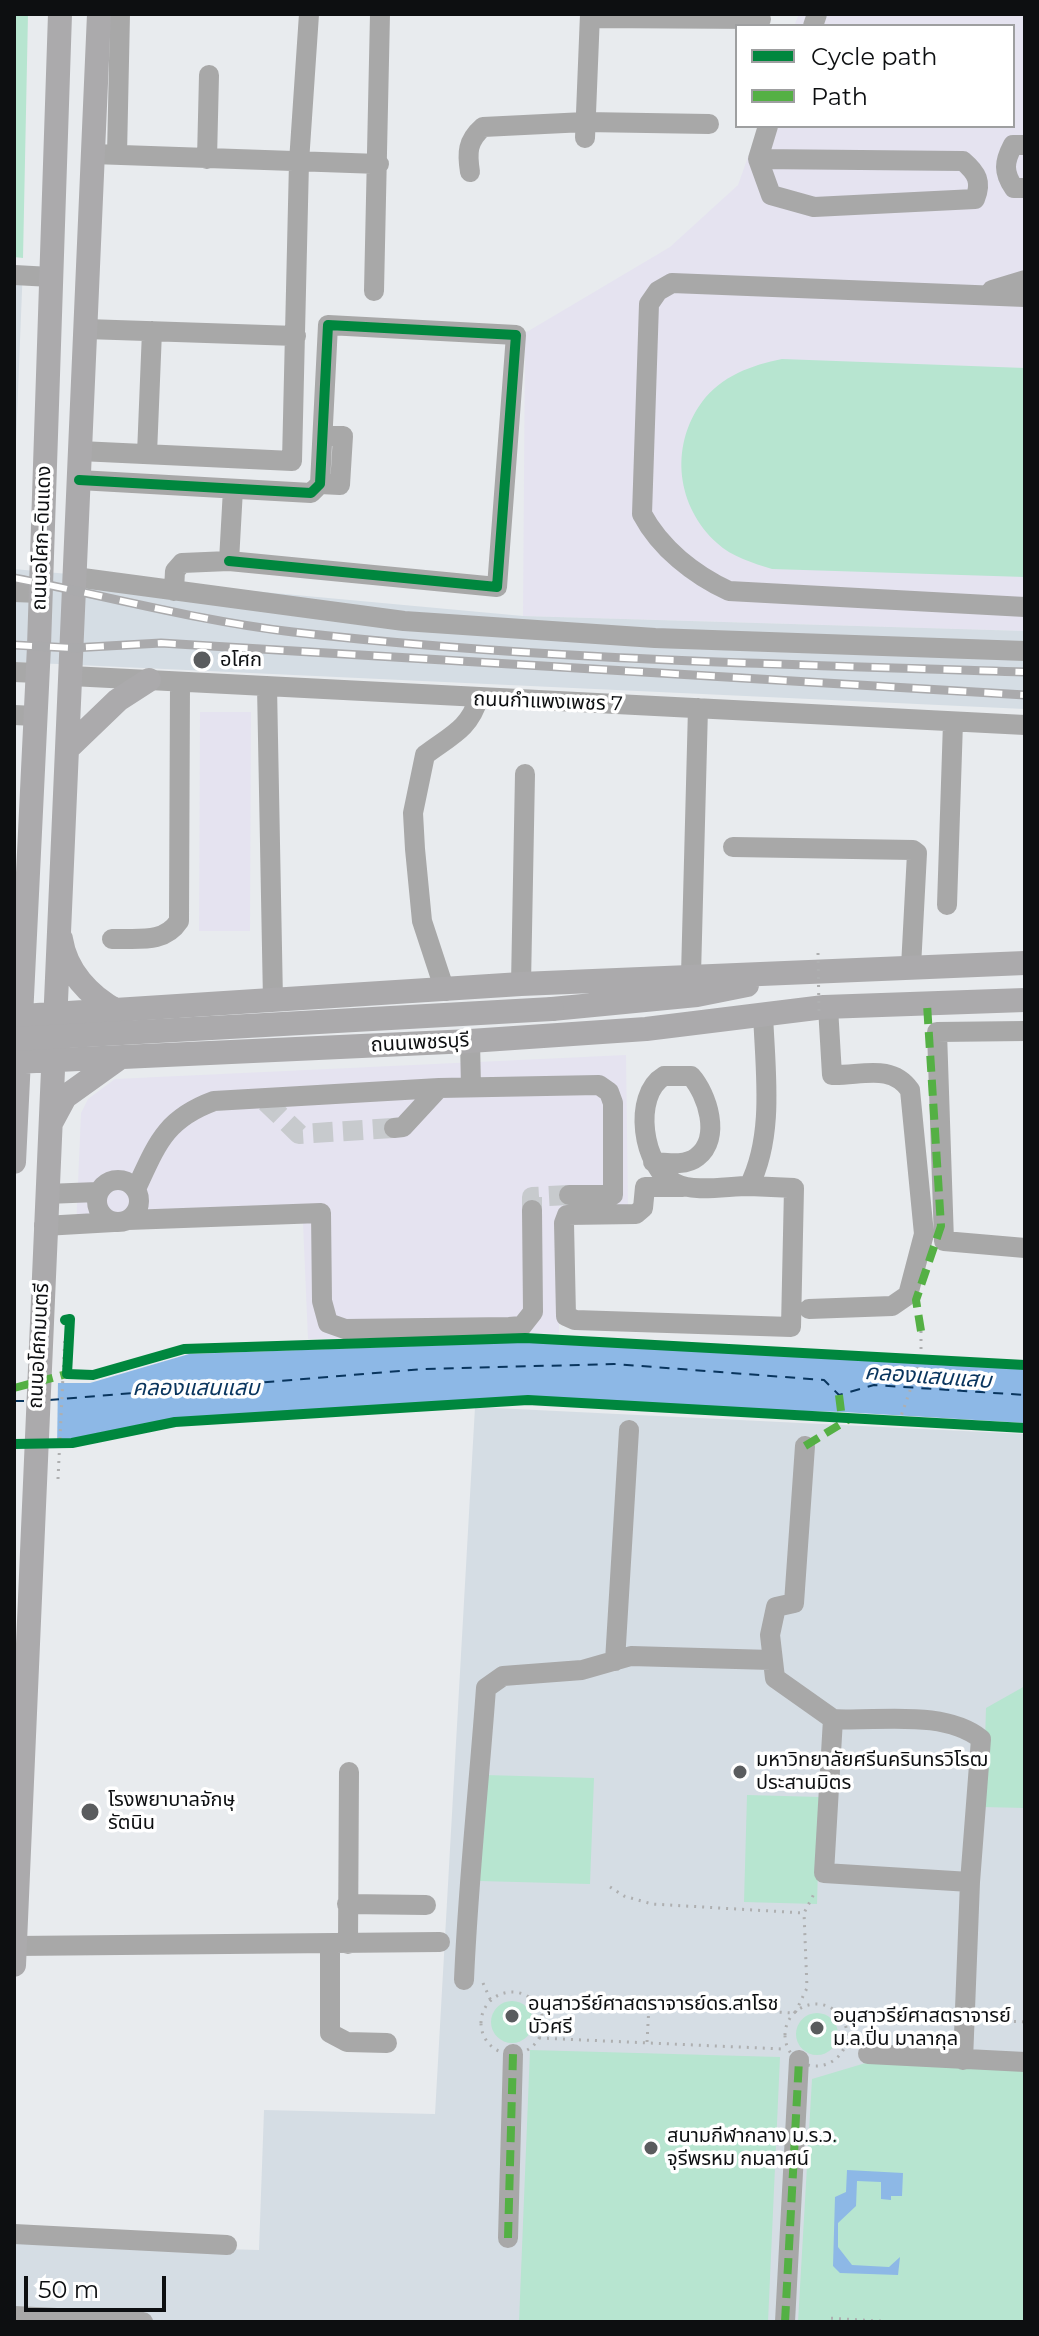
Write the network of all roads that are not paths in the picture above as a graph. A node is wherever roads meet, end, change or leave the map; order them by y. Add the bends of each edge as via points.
1 (60, 14) edge
2 (99, 14) edge
3 (120, 14) edge
4 (309, 14) edge
5 (380, 14) edge
6 (590, 16) edge
7 (761, 19) dead end
8 (209, 75) dead end
9 (709, 124) dead end
10 (767, 128) edge
11 (585, 130) junction
12 (1025, 145) edge
13 (105, 154) junction
14 (207, 159) junction
15 (758, 159) junction
16 (299, 162) junction
17 (379, 164) junction
18 (470, 172) dead end
19 (1025, 188) edge
20 (14, 275) edge
21 (51, 277) junction
22 (1025, 280) edge
23 (374, 291) dead end
24 (977, 295) junction
25 (1025, 297) edge
26 (86, 329) junction
27 (152, 331) junction
28 (296, 336) junction
29 (80, 451) junction
30 (147, 454) junction
31 (79, 480) junction
32 (233, 489) junction
33 (229, 561) junction
34 (75, 577) junction
35 (174, 591) junction
36 (14, 592) edge
37 (40, 593) junction
38 (1025, 607) edge
39 (1025, 651) edge
40 (26, 673) edge
41 (71, 676) junction
42 (149, 680) junction
43 (180, 682) junction
44 (267, 686) junction
45 (478, 699) junction
46 (698, 708) junction
47 (24, 716) edge
48 (953, 722) junction
49 (1025, 725) edge
50 (67, 749) junction
51 (525, 774) dead end
52 (733, 847) dead end
53 (947, 905) dead end
54 (59, 909) junction
55 (112, 939) dead end
56 (19, 945) edge
57 (1025, 963) edge
58 (911, 967) junction
59 (521, 984) junction
60 (694, 985) junction
61 (445, 991) junction
62 (1025, 1000) edge
63 (268, 1001) junction
64 (824, 1008) junction
65 (117, 1011) junction
66 (763, 1013) junction
67 (53, 1015) junction
68 (1025, 1031) edge
69 (16, 1039) edge
70 (470, 1041) junction
71 (267, 1050) junction
72 (120, 1058) junction
73 (53, 1062) junction
74 (471, 1087) junction
75 (439, 1088) junction
76 (15, 1121) edge
77 (394, 1128) tunnel mouth
78 (48, 1132) junction
79 (14, 1162) edge
80 (653, 1162) junction
81 (749, 1186) junction
82 (683, 1187) junction
83 (136, 1189) junction
84 (98, 1192) junction
85 (46, 1194) junction
86 (569, 1195) tunnel mouth
87 (532, 1210) dead end
88 (121, 1221) junction
89 (44, 1226) junction
90 (1025, 1248) edge
91 (809, 1309) dead end
92 (629, 1430) dead end
93 (805, 1446) dead end
94 (771, 1660) junction
95 (615, 1661) junction
96 (833, 1719) junction
97 (349, 1772) dead end
98 (970, 1882) junction
99 (347, 1904) junction
100 (426, 1905) dead end
101 (440, 1942) dead end
102 (339, 1944) junction
103 (15, 1946) edge
104 (14, 1965) edge
105 (464, 1980) dead end
106 (387, 2043) dead end
107 (513, 2054) road end
108 (868, 2054) dead end
109 (794, 2055) road end
110 (963, 2060) junction
111 (1025, 2062) edge
112 (14, 2234) edge
113 (508, 2238) dead end
114 (227, 2245) dead end
115 (14, 2316) edge
116 (143, 2322) edge
117 (785, 2322) edge

1 - 21 main road, ถนนอโศก-ดินแดง
2 - 13 main road, ถนนอโศก-ดินแดง
3 - 13 street
4 - 16 street
5 - 17 street
6 - 7 street
6 - 11 street
8 - 14 street
9 - 11 street
10 - 15 street
11 - 18 street via 483,127 467,153
12 - 19 street via 1013,145 1005,160 1005,175 1014,188
13 - 14 street
13 - 26 main road, ถนนอโศก-ดินแดง
14 - 16 street
15 - 15 street via 963,161 977,173 980,188 975,199 814,207 771,195
16 - 17 street
16 - 28 street
17 - 23 street
20 - 21 street
21 - 37 main road, ถนนอโศก-ดินแดง
22 - 24 street
24 - 25 street
24 - 38 street via 672,283 658,291 649,304 642,514 652,533 703,579 729,591
26 - 27 street
26 - 29 main road, ถนนอโศก-ดินแดง
27 - 28 street
27 - 30 street
28 - 30 street via 292,461
29 - 30 street
29 - 31 main road, ถนนอโศก-ดินแดง
31 - 32 street
31 - 34 main road, ถนนอโศก-ดินแดง
32 - 33 street
32 - 33 street via 311,493 320,484 328,325 516,335 497,587
33 - 35 street via 182,563 176,568
34 - 35 street
34 - 41 main road, ถนนอโศก-ดินแดง
35 - 39 street via 404,621 655,638
36 - 37 street
37 - 40 main road, ถนนอโศก-ดินแดง
40 - 47 main road, ถนนอโศก-ดินแดง
41 - 42 street, ถนนกำแพงเพชร 7
41 - 50 main road, ถนนอโศก-ดินแดง
42 - 43 street, ถนนกำแพงเพชร 7
42 - 50 main road via 118,700
43 - 44 street, ถนนกำแพงเพชร 7
43 - 55 street via 179,921 161,937
44 - 45 street, ถนนกำแพงเพชร 7
44 - 63 street
45 - 46 street, ถนนกำแพงเพชร 7
45 - 61 street via 465,727 425,755 413,813 422,921
46 - 48 street, ถนนกำแพงเพชร 7
46 - 60 street
47 - 56 main road, ถนนอโศก-ดินแดง
48 - 49 street, ถนนกำแพงเพชร 7
48 - 53 street
50 - 54 main road, ถนนอโศก-ดินแดง
51 - 59 street
52 - 58 street via 913,850 917,853
54 - 65 main road via 62,944 77,977 96,1000
54 - 67 main road, ถนนอโศก-ดินแดง
56 - 69 main road, ถนนอโศก-ดินแดง
57 - 58 main road, ถนนเพชรบุรี
58 - 60 main road, ถนนเพชรบุรี via 819,962
59 - 60 main road, ถนนเพชรบุรี
59 - 61 main road, ถนนเพชรบุรี
60 - 64 main road, ถนนเพชรบุรี
60 - 69 main road, ถนนเพชรบุรี, bridge via 552,1009
61 - 63 main road, ถนนเพชรบุรี
62 - 64 main road, ถนนเพชรบุรี
63 - 65 main road, ถนนเพชรบุรี
63 - 71 main road via 255,1006 246,1023 251,1041
64 - 66 main road, ถนนเพชรบุรี
64 - 91 street via 832,1075 887,1072 902,1078 910,1090 924,1234 902,1302
65 - 67 main road, ถนนเพชรบุรี
66 - 70 main road, ถนนเพชรบุรี via 646,1029
66 - 81 street via 762,1150
67 - 69 main road, ถนนเพชรบุรี
67 - 73 main road, ถนนอโศก-ดินแดง
68 - 90 street via 937,1032 944,1241
69 - 73 main road, ถนนเพชรบุรี
69 - 76 main road
70 - 71 main road, ถนนเพชรบุรี
70 - 74 street
71 - 72 main road, ถนนเพชรบุรี
72 - 73 main road, ถนนเพชรบุรี
72 - 78 main road via 65,1097
73 - 78 main road, ถนนอโศกมนตรี
74 - 75 street
74 - 86 street via 586,1083 609,1092 613,1195
75 - 77 street via 403,1127
75 - 83 street via 214,1101 189,1110 165,1130
76 - 79 main road
78 - 85 main road, ถนนอโศกมนตรี
80 - 80 street via 645,1131 652,1087 664,1076 691,1076 704,1091 708,1139 699,1156 688,1161
80 - 82 street via 662,1175
81 - 82 street
81 - 82 street via 794,1188 791,1327 566,1316 567,1215 636,1214 643,1208 645,1187
83 - 84 street via 119,1180 105,1183
83 - 88 street via 138,1209
84 - 85 street
84 - 88 street via 98,1210
85 - 89 main road, ถนนอโศกมนตรี
87 - 88 street via 533,1312 522,1326 509,1327 345,1329 328,1323 322,1301 321,1213
88 - 89 street
89 - 103 main road, ถนนอโศกมนตรี
92 - 95 street
93 - 94 street via 794,1603 776,1607
94 - 95 street via 631,1656
94 - 96 street via 775,1678
95 - 105 street via 582,1670 503,1676 486,1688
96 - 98 street via 928,1721 966,1728 981,1739
96 - 98 street via 824,1873
97 - 99 street
98 - 110 street
99 - 100 street
99 - 102 street
101 - 102 street
102 - 103 street
102 - 106 street via 330,2033 347,2042
103 - 104 main road, ถนนอโศกมนตรี
107 - 113 street
108 - 110 street
109 - 117 street
110 - 111 street
112 - 114 street
115 - 116 street

